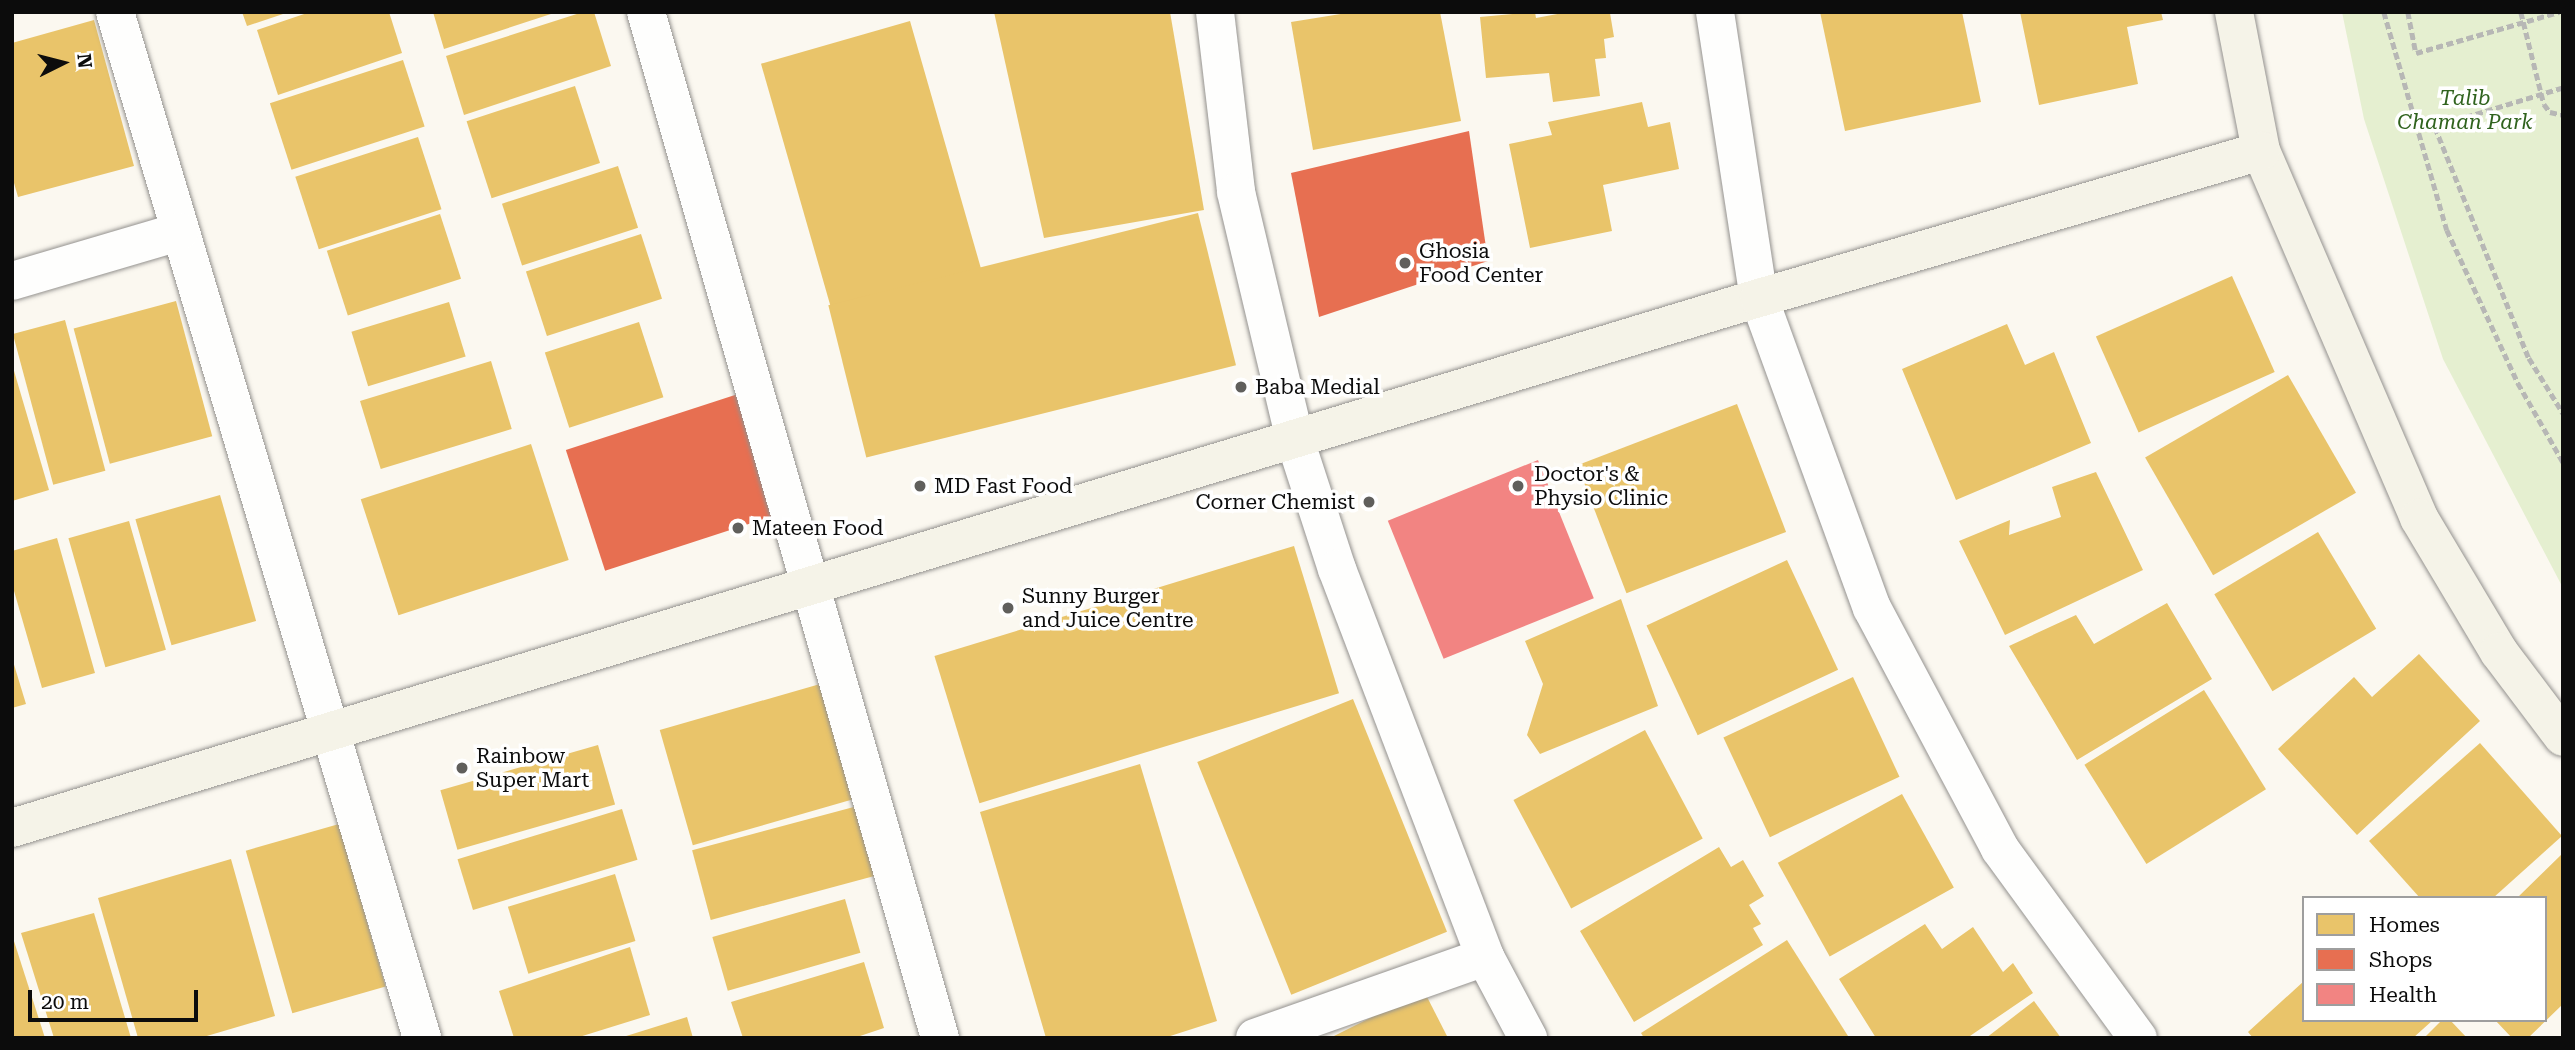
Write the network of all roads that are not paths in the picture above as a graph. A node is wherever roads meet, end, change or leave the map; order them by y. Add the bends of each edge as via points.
1 (115, 12) edge
2 (646, 12) edge
3 (1215, 12) edge
4 (1715, 12) edge
5 (2234, 12) edge
6 (2261, 151) junction
7 (179, 232) junction
8 (12, 281) edge
9 (1759, 298) junction
10 (1296, 440) junction
11 (812, 589) junction
12 (329, 734) junction
13 (2563, 737) edge
14 (12, 828) edge
15 (1485, 957) junction
16 (422, 1038) edge
17 (940, 1038) edge
18 (1255, 1038) edge
19 (1528, 1038) edge
20 (2138, 1038) edge

1 - 7 street
2 - 11 street
3 - 10 street via 1237,192
4 - 9 street
5 - 6 street
6 - 9 street
6 - 13 street via 2419,517 2499,652
7 - 8 street
7 - 12 street
9 - 10 street
9 - 20 street via 1872,608 2000,849
10 - 11 street
10 - 15 street via 1337,569
11 - 12 street
11 - 17 street
12 - 14 street
12 - 16 street
15 - 18 street
15 - 19 street

